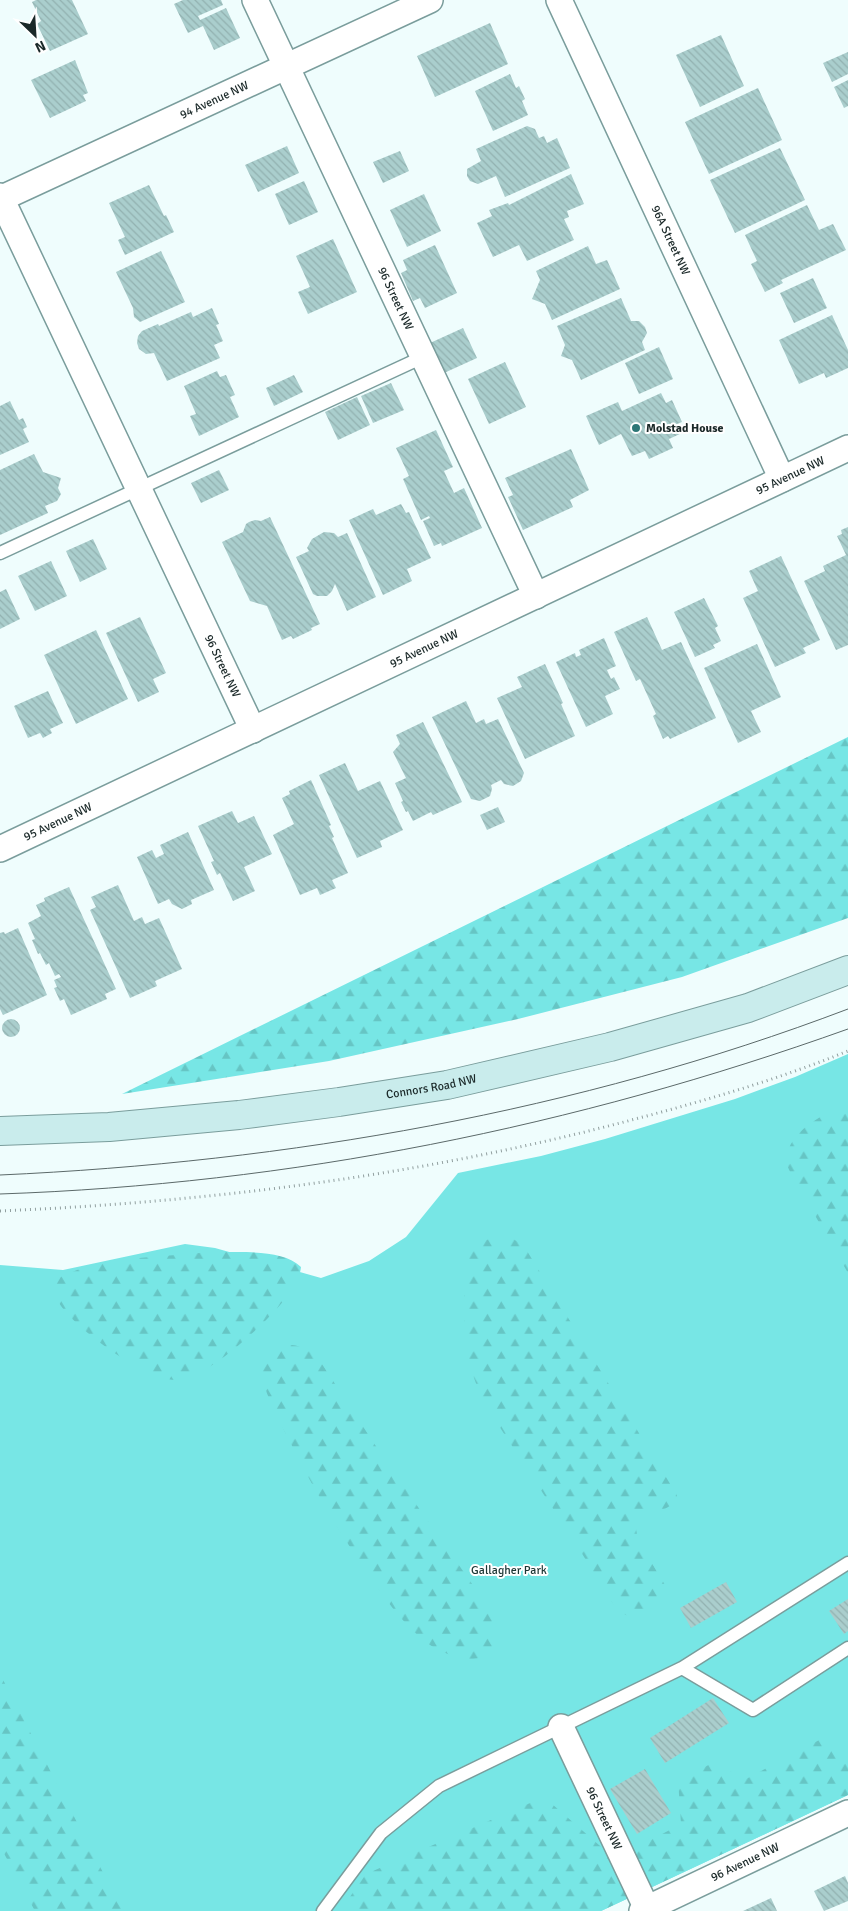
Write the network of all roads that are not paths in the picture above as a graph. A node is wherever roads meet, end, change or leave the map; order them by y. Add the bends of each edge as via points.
1 (255, 0) edge
2 (430, 0) edge
3 (559, 0) edge
4 (286, 67) junction
5 (0, 198) edge
6 (423, 357) junction
7 (848, 448) edge
8 (782, 479) junction
9 (139, 489) junction
10 (0, 553) edge
11 (536, 596) junction
12 (253, 730) junction
13 (0, 850) edge
14 (848, 970) edge
15 (0, 1131) edge
16 (848, 1563) edge
17 (848, 1648) edge
18 (682, 1668) junction
19 (561, 1727) junction
20 (848, 1813) edge
21 (645, 1910) edge
22 (323, 1911) edge

1 - 4 street, 96 Street NW
2 - 4 street, 94 Avenue NW
3 - 8 street, 96A Street NW
4 - 5 street, 94 Avenue NW
4 - 6 street, 96 Street NW
5 - 9 street, 96 Street NW
6 - 9 lane
6 - 11 street, 96 Street NW
7 - 8 street, 95 Avenue NW
8 - 11 street, 95 Avenue NW
9 - 10 lane
9 - 12 street, 96 Street NW
11 - 12 street, 95 Avenue NW
12 - 13 street, 95 Avenue NW
14 - 15 main road, Connors Road NW via 748,1008 610,1047 447,1085 239,1115 109,1127
16 - 18 lane
17 - 18 lane via 753,1710
18 - 19 lane
19 - 21 street, 96 Street NW
19 - 22 lane via 439,1786 381,1833
20 - 21 street, 96 Avenue NW

